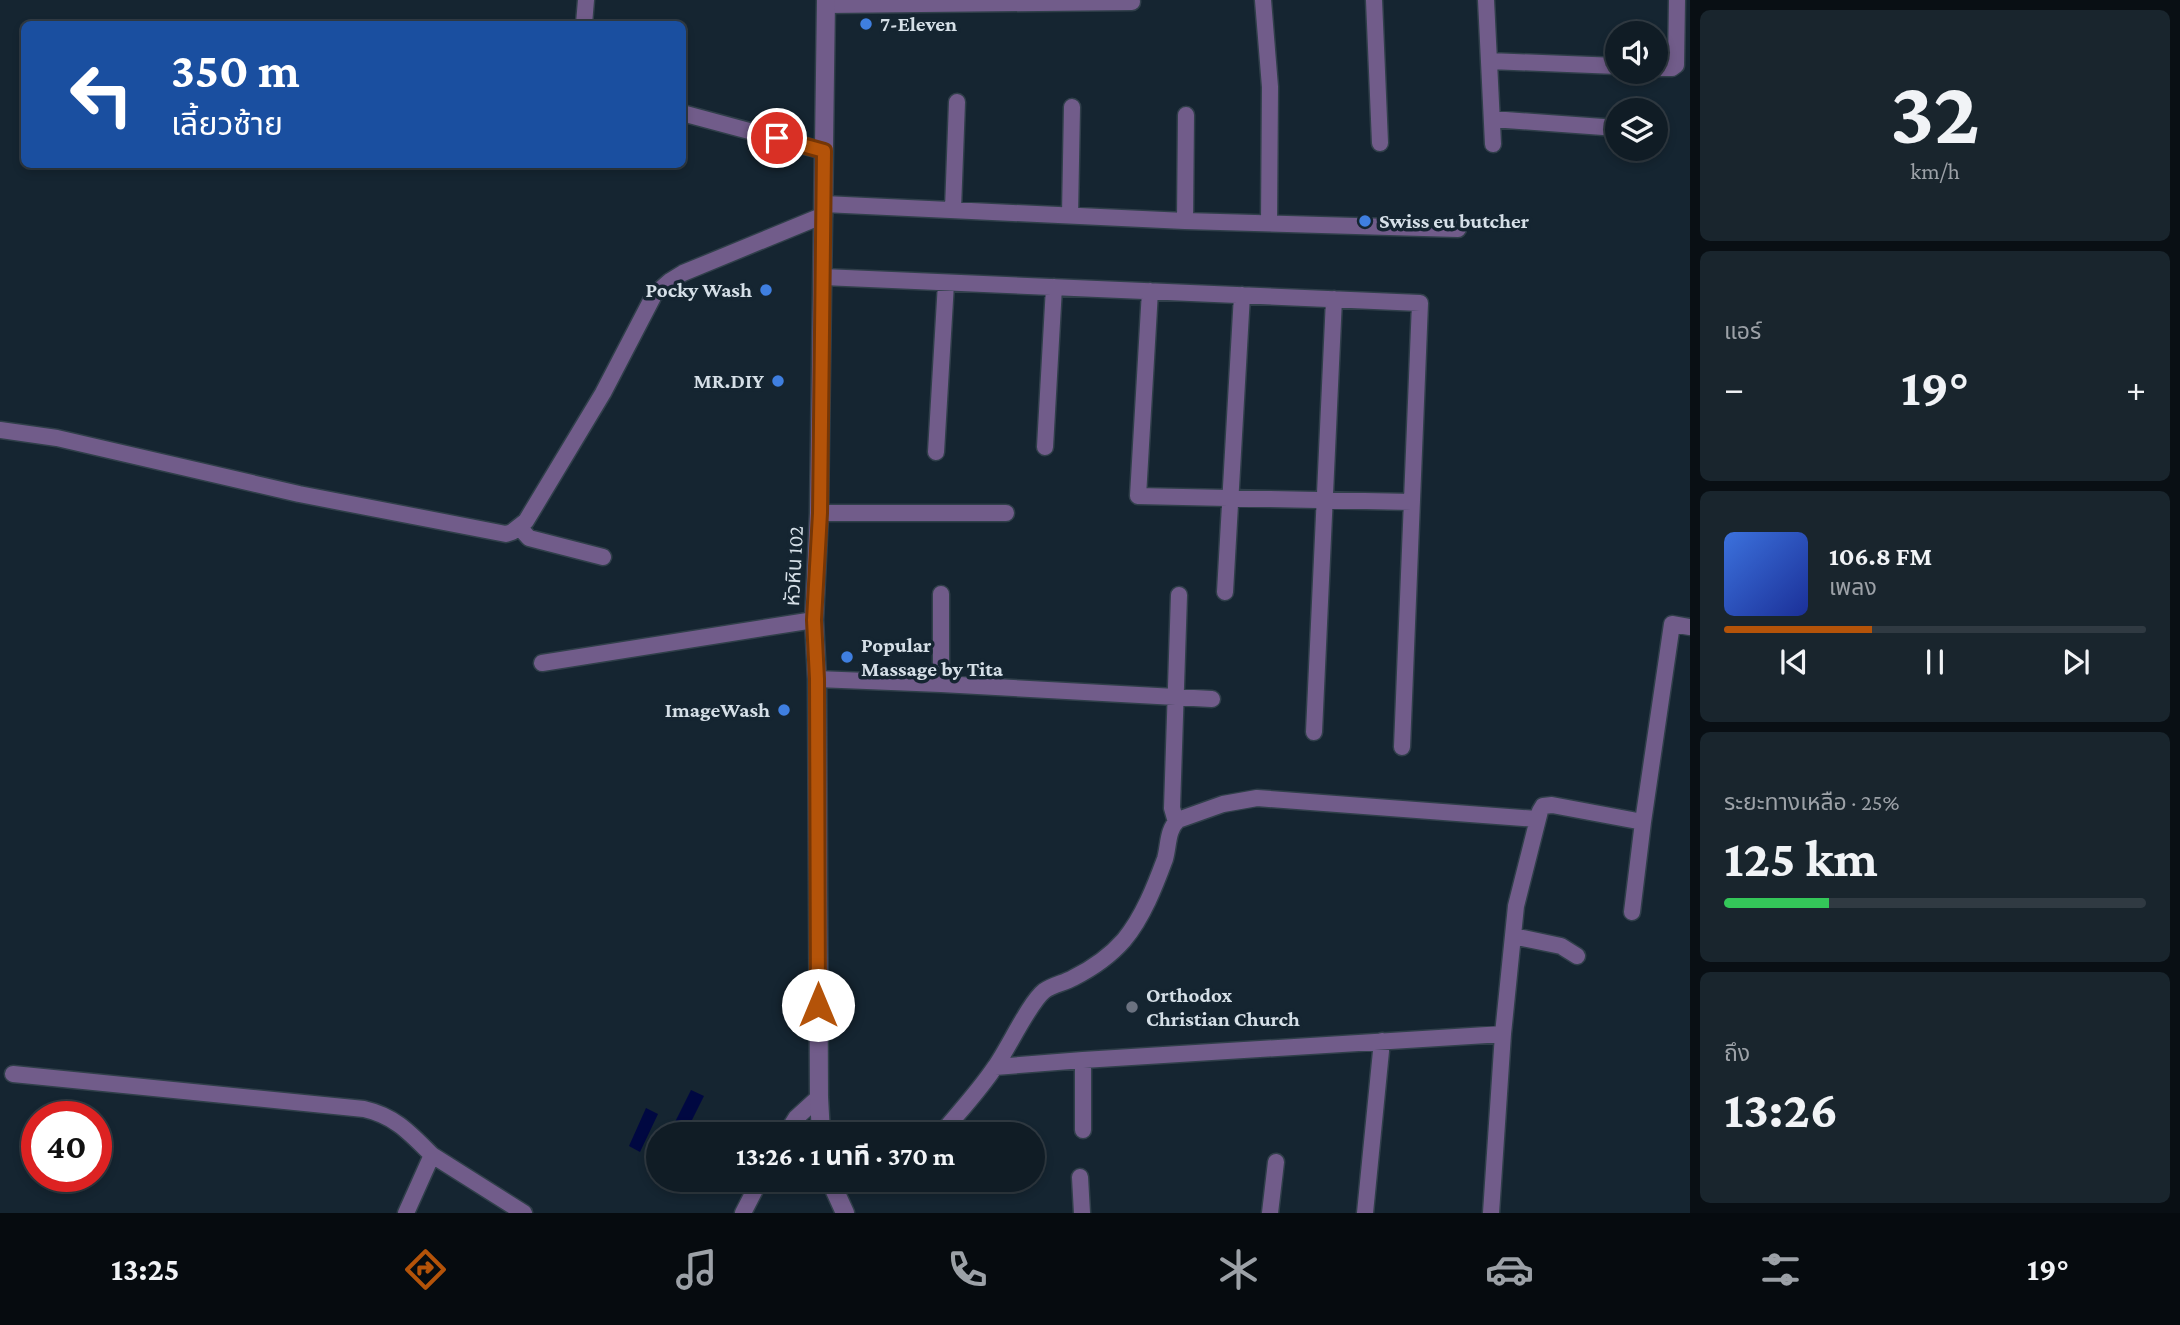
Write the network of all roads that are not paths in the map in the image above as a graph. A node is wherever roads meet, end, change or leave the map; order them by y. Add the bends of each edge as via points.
1 (586, 0) edge
2 (1263, 0) edge
3 (1374, 0) edge
4 (1486, 0) edge
5 (1677, 0) edge
6 (1132, 2) dead end
7 (825, 3) edge
8 (584, 21) edge
9 (1489, 61) junction
10 (1605, 66) edge
11 (1668, 68) edge
12 (957, 102) dead end
13 (1072, 107) dead end
14 (686, 114) edge
15 (1186, 115) dead end
16 (1492, 119) junction
17 (1605, 127) edge
18 (1380, 142) dead end
19 (1493, 144) dead end
20 (824, 151) junction
21 (824, 209) junction
22 (953, 209) junction
23 (1070, 215) junction
24 (1185, 221) junction
25 (1269, 223) junction
26 (1458, 229) dead end
27 (823, 277) junction
28 (946, 283) junction
29 (1054, 287) junction
30 (1150, 291) junction
31 (1242, 295) junction
32 (1334, 299) junction
33 (0, 430) edge
34 (1045, 447) dead end
35 (936, 452) dead end
36 (1230, 498) junction
37 (1325, 500) junction
38 (1412, 502) junction
39 (820, 513) junction
40 (1006, 513) dead end
41 (520, 527) junction
42 (603, 557) dead end
43 (1224, 592) dead end
44 (941, 594) dead end
45 (1179, 595) dead end
46 (814, 620) junction
47 (1690, 627) edge
48 (542, 663) dead end
49 (817, 679) junction
50 (941, 684) junction
51 (1175, 697) junction
52 (1212, 699) dead end
53 (1314, 732) dead end
54 (1402, 747) dead end
55 (1537, 819) junction
56 (1176, 822) junction
57 (1643, 822) junction
58 (1632, 912) dead end
59 (1513, 936) junction
60 (1577, 956) dead end
61 (1503, 1034) junction
62 (1382, 1041) junction
63 (1083, 1060) junction
64 (995, 1067) junction
65 (13, 1074) dead end
66 (819, 1097) junction
67 (794, 1122) edge
68 (820, 1122) edge
69 (951, 1122) edge
70 (1083, 1130) dead end
71 (432, 1155) junction
72 (1276, 1162) dead end
73 (1080, 1177) dead end
74 (754, 1192) edge
75 (835, 1192) edge
76 (406, 1213) edge
77 (524, 1213) edge
78 (743, 1213) edge
79 (845, 1213) edge
80 (1082, 1213) edge
81 (1270, 1213) edge
82 (1365, 1213) edge
83 (1491, 1213) edge

1 - 8 street
2 - 25 street via 1270,87
3 - 18 street
4 - 9 street
5 - 11 street via 1676,65
6 - 7 street
7 - 20 street, หัวหิน 102
9 - 10 street
9 - 16 street
12 - 22 street
13 - 23 street
14 - 20 street
15 - 24 street
16 - 17 street
16 - 19 street
20 - 21 street, หัวหิน 102
21 - 22 street
21 - 27 street, หัวหิน 102
21 - 41 street via 683,274 654,295 603,393
22 - 23 street
23 - 24 street
24 - 25 street
25 - 26 street
27 - 28 street
27 - 39 street, หัวหิน 102
28 - 29 street
28 - 35 street
29 - 30 street
29 - 34 street
30 - 31 street
30 - 36 street via 1138,496
31 - 32 street
31 - 36 street
32 - 37 street
32 - 38 street via 1420,303
33 - 41 street via 57,438 479,530 506,534
36 - 37 street
36 - 43 street
37 - 38 street
37 - 53 street
38 - 54 street
39 - 40 street
39 - 46 street, หัวหิน 102
41 - 42 street via 529,538
44 - 50 street
45 - 51 street
46 - 48 street
46 - 49 street, หัวหิน 102
47 - 57 street via 1672,624
49 - 50 street
49 - 66 street, หัวหิน 102
50 - 51 street
51 - 52 street
51 - 56 street via 1172,808
55 - 56 street via 1257,798 1223,804
55 - 57 street via 1543,806 1552,805
55 - 59 street
56 - 64 street via 1157,881 1125,939 1100,963 1044,991
57 - 58 street
59 - 60 street via 1561,946
59 - 61 street
61 - 62 street
61 - 83 street
62 - 63 street
62 - 82 street
63 - 64 street
63 - 70 street
64 - 69 street
65 - 71 street via 364,1109 401,1125
66 - 67 street
66 - 68 street, หัวหิน 102
71 - 76 street
71 - 77 street
72 - 81 street
73 - 80 street
74 - 78 street
75 - 79 street

